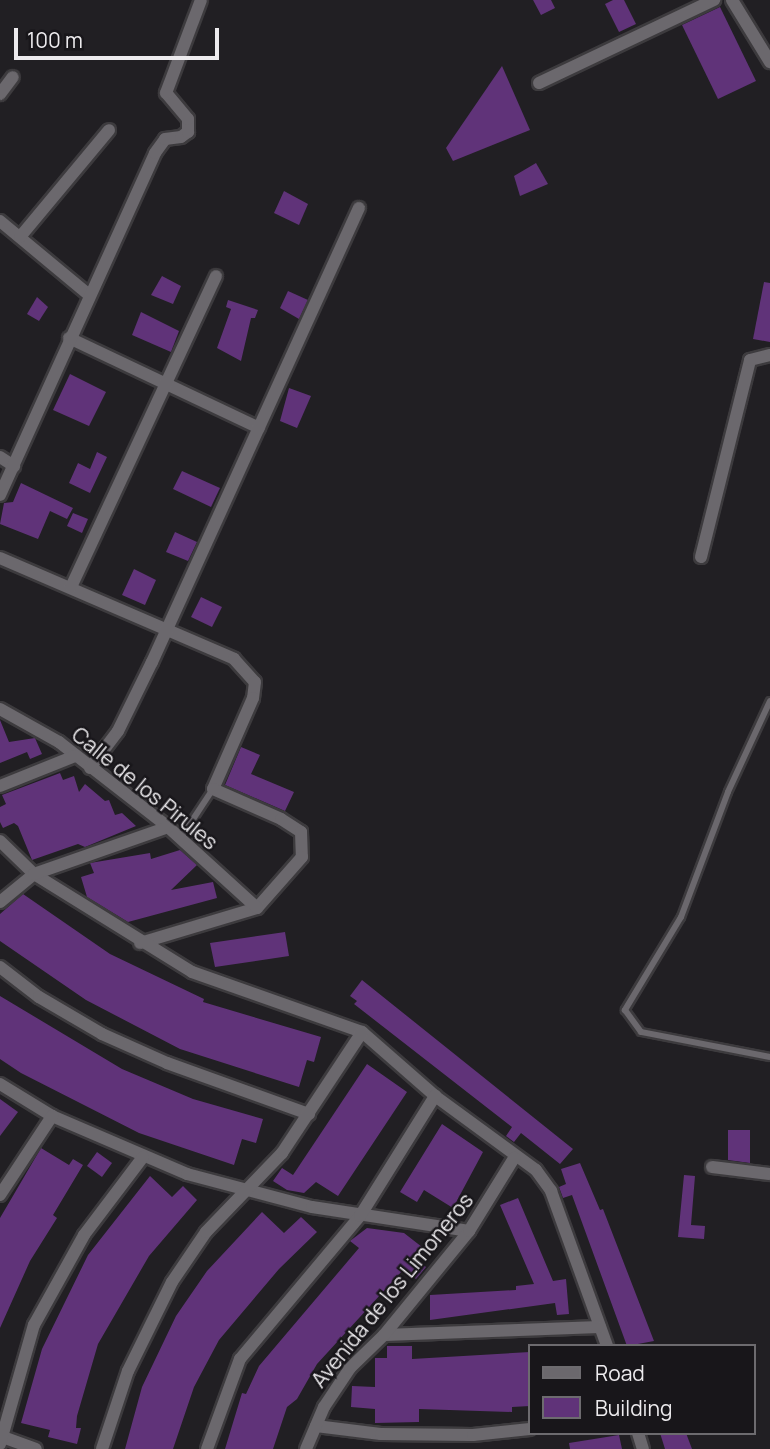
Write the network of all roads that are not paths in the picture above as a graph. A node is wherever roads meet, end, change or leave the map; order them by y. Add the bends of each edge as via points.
1 (201, 0) edge
2 (714, 0) edge
3 (732, 0) edge
4 (770, 62) edge
5 (13, 77) dead end
6 (539, 83) dead end
7 (0, 93) edge
8 (109, 130) dead end
9 (359, 208) dead end
10 (0, 221) edge
11 (20, 237) junction
12 (216, 276) dead end
13 (89, 295) junction
14 (69, 338) junction
15 (770, 355) edge
16 (167, 385) junction
17 (259, 428) junction
18 (0, 457) edge
19 (14, 467) junction
20 (0, 495) edge
21 (701, 557) dead end
22 (0, 558) edge
23 (71, 587) junction
24 (166, 632) junction
25 (770, 701) edge
26 (0, 709) edge
27 (75, 756) junction
28 (90, 768) junction
29 (0, 786) edge
30 (213, 789) junction
31 (167, 827) junction
32 (180, 839) junction
33 (0, 841) edge
34 (34, 874) junction
35 (0, 902) edge
36 (257, 908) junction
37 (140, 943) junction
38 (0, 967) edge
39 (362, 1032) junction
40 (770, 1057) edge
41 (0, 1084) edge
42 (435, 1096) junction
43 (309, 1114) junction
44 (52, 1116) junction
45 (143, 1157) junction
46 (514, 1158) junction
47 (712, 1167) dead end
48 (770, 1174) edge
49 (245, 1190) junction
50 (0, 1195) edge
51 (360, 1216) junction
52 (469, 1231) junction
53 (600, 1327) junction
54 (384, 1335) junction
55 (606, 1344) edge
56 (316, 1426) junction
57 (528, 1429) edge
58 (0, 1439) edge
59 (36, 1449) edge
60 (102, 1449) edge
61 (207, 1449) edge
62 (306, 1449) edge

1 - 13 street via 166,93 188,119 188,131 165,139 155,153
2 - 6 street
3 - 4 street
5 - 7 street
8 - 11 street
9 - 17 street
10 - 11 street
11 - 13 street
12 - 16 street
13 - 14 street
14 - 16 street
14 - 19 street
15 - 21 street via 750,360
16 - 17 street
16 - 23 street
17 - 24 street
18 - 19 street
19 - 20 street
22 - 23 street
23 - 24 street
24 - 28 street via 118,731
24 - 30 street via 234,659 255,682 253,698
25 - 40 lane via 728,792 681,917 625,1010 640,1032
26 - 27 street, Calle de los Pirules via 60,742
27 - 28 street, Calle de los Pirules
27 - 29 street
28 - 31 street, Calle de los Pirules
30 - 32 lane
30 - 36 street via 281,819 300,832 304,841 302,857
31 - 32 street, Calle de los Pirules
31 - 34 street
32 - 36 street, Calle de los Pirules
33 - 34 street
34 - 35 street
34 - 37 street
36 - 37 street
37 - 39 street via 191,972
38 - 43 street via 39,997 102,1034 167,1063
39 - 42 street
39 - 43 street
41 - 44 street
42 - 46 street
42 - 51 street
43 - 49 street via 282,1153
44 - 45 street
44 - 50 street
45 - 49 street
45 - 58 street via 84,1235 34,1325
46 - 52 street, Avenida de los Limoneros
46 - 53 street via 536,1170 551,1191
47 - 48 street
49 - 51 street
49 - 60 street via 206,1232 172,1282 128,1371
51 - 52 street
51 - 61 street via 240,1359
52 - 54 street, Avenida de los Limoneros
53 - 54 street
53 - 55 street
54 - 56 street, Avenida de los Limoneros via 350,1368
56 - 57 street via 381,1434 473,1435
56 - 62 street, Avenida de los Limoneros
58 - 59 street

